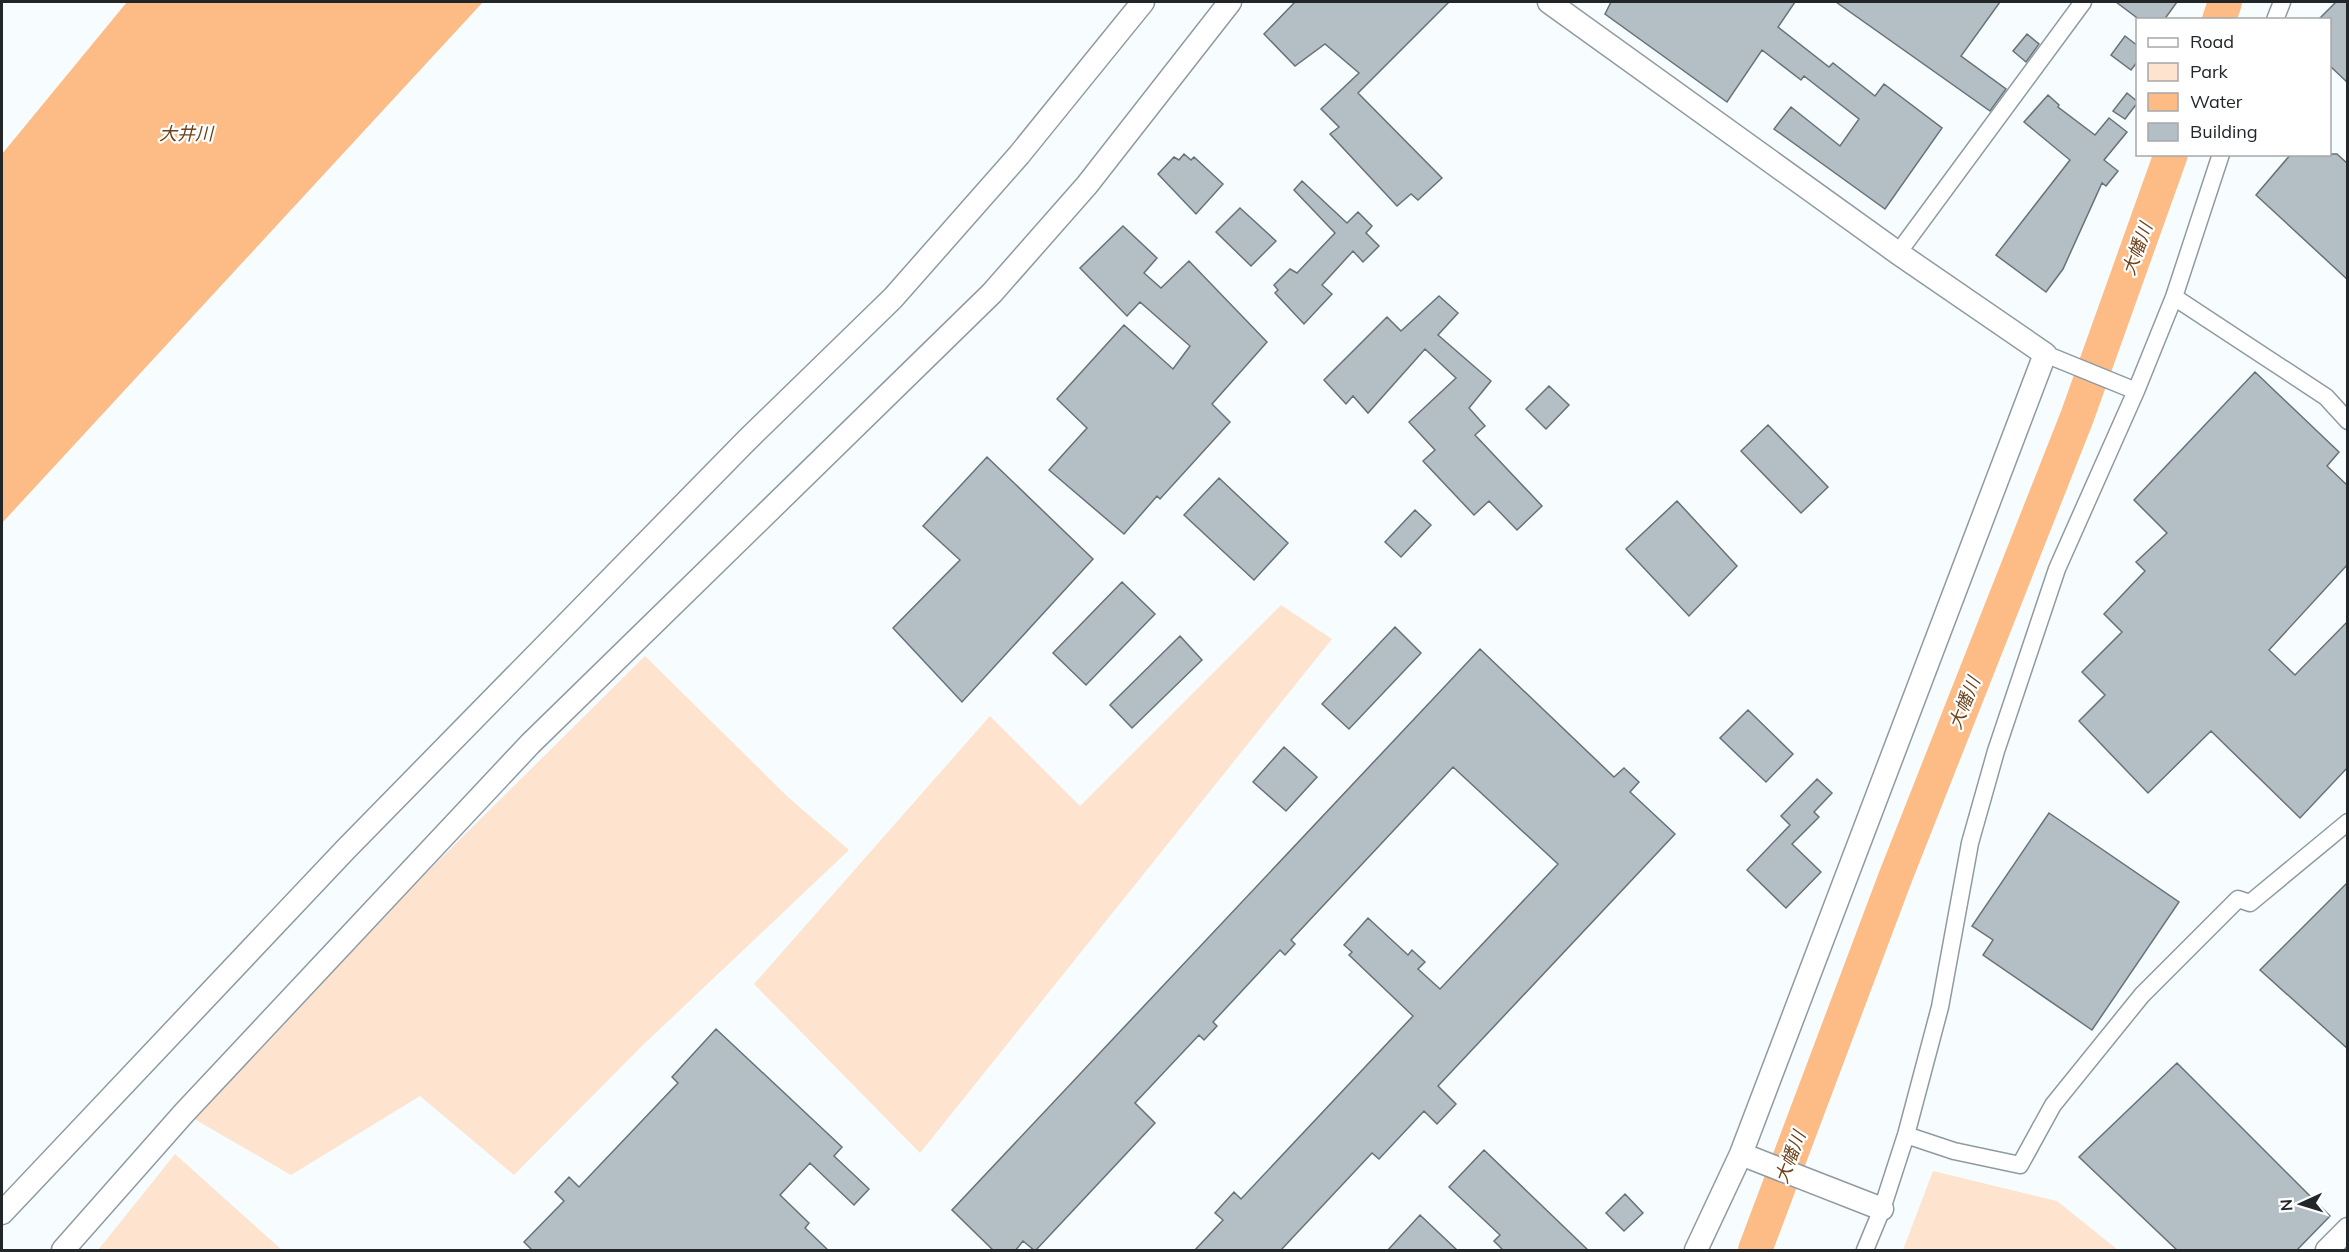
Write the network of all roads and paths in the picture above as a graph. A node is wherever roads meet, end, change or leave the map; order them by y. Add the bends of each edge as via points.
1 (1143, 2) edge
2 (1230, 2) edge
3 (1549, 2) edge
4 (2083, 2) edge
5 (2282, 2) edge
6 (2276, 18) edge
7 (2220, 156) edge
8 (1898, 253) junction
9 (2174, 297) junction
10 (2045, 354) junction
11 (2136, 391) junction
12 (2348, 421) edge
13 (2348, 822) edge
14 (1906, 1135) junction
15 (1741, 1154) junction
16 (1882, 1209) junction
17 (2, 1213) edge
18 (2348, 1229) edge
19 (63, 1251) edge
20 (1696, 1251) edge
21 (1865, 1251) edge
22 (2327, 1251) edge

1 - 17 street via 1019,155 893,298 747,440 403,791
2 - 19 street via 1087,185 992,292 530,744 184,1113
3 - 8 street
4 - 8 street
5 - 6 street
7 - 9 street
8 - 10 street
9 - 11 street
9 - 12 street via 2326,398
10 - 11 street
10 - 15 street
11 - 14 street via 2057,569 1996,751 1970,843 1940,1007
13 - 14 street via 2250,903 2238,899 2142,995 2053,1105 2020,1165 1953,1151
14 - 16 street
15 - 16 street
15 - 20 street
16 - 21 street
18 - 22 street

